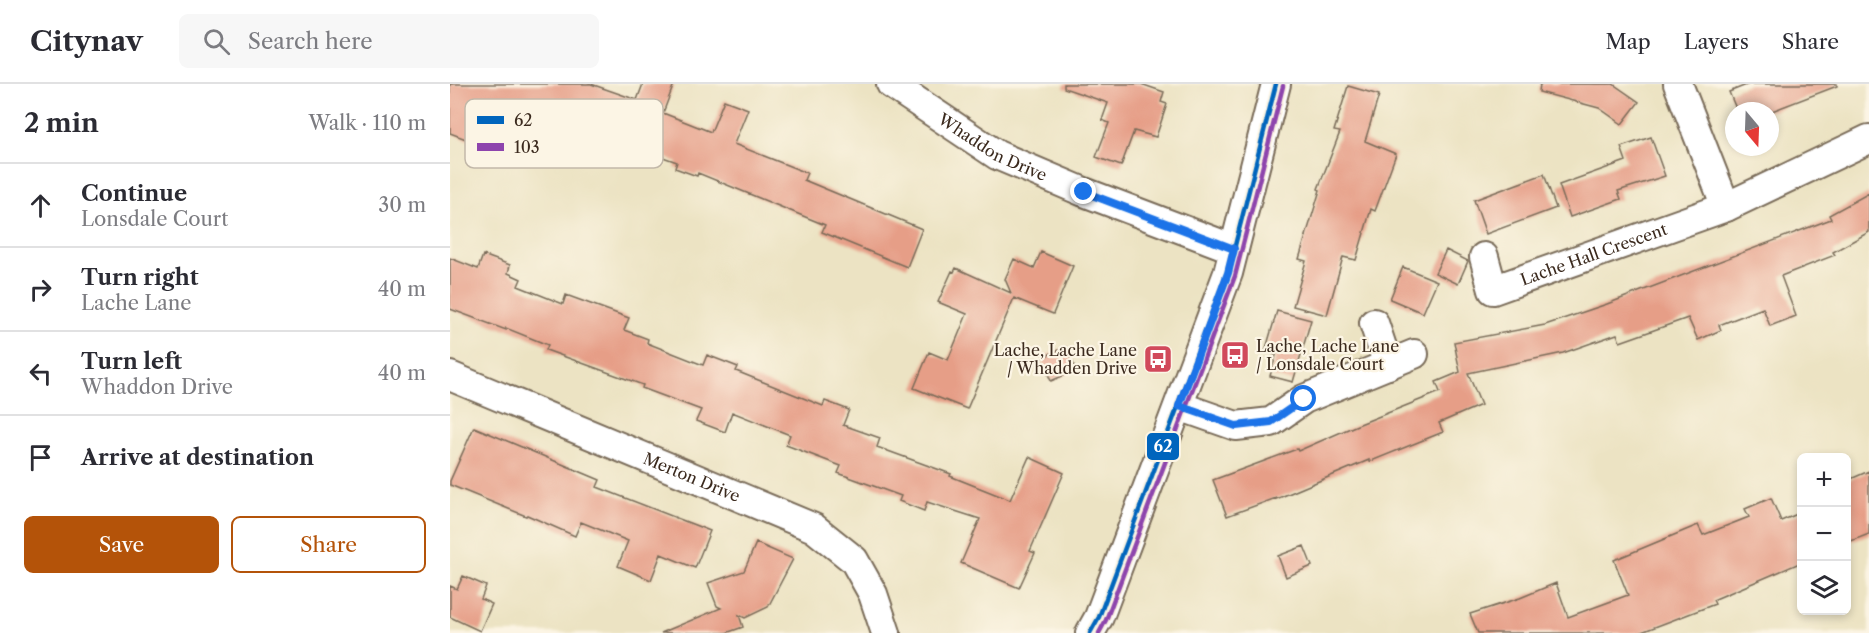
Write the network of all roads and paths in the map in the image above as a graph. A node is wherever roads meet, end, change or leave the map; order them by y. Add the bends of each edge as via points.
1 (891, 84) edge
2 (1276, 84) edge
3 (1678, 84) edge
4 (1869, 139) edge
5 (1726, 207) junction
6 (1234, 249) junction
7 (1484, 257) dead end
8 (1374, 323) dead end
9 (1414, 354) dead end
10 (1388, 364) junction
11 (450, 376) edge
12 (1179, 406) junction
13 (886, 633) edge
14 (1090, 633) edge

1 - 6 street, Whaddon Drive via 997,155
2 - 6 street
3 - 5 street
4 - 5 street, Lache Hall Crescent
5 - 7 street, Lache Hall Crescent via 1493,290
6 - 12 street
8 - 10 street
9 - 10 street
10 - 12 street via 1304,399 1271,422 1236,426
11 - 13 street, Merton Drive via 814,528 854,560 873,594
12 - 14 street

